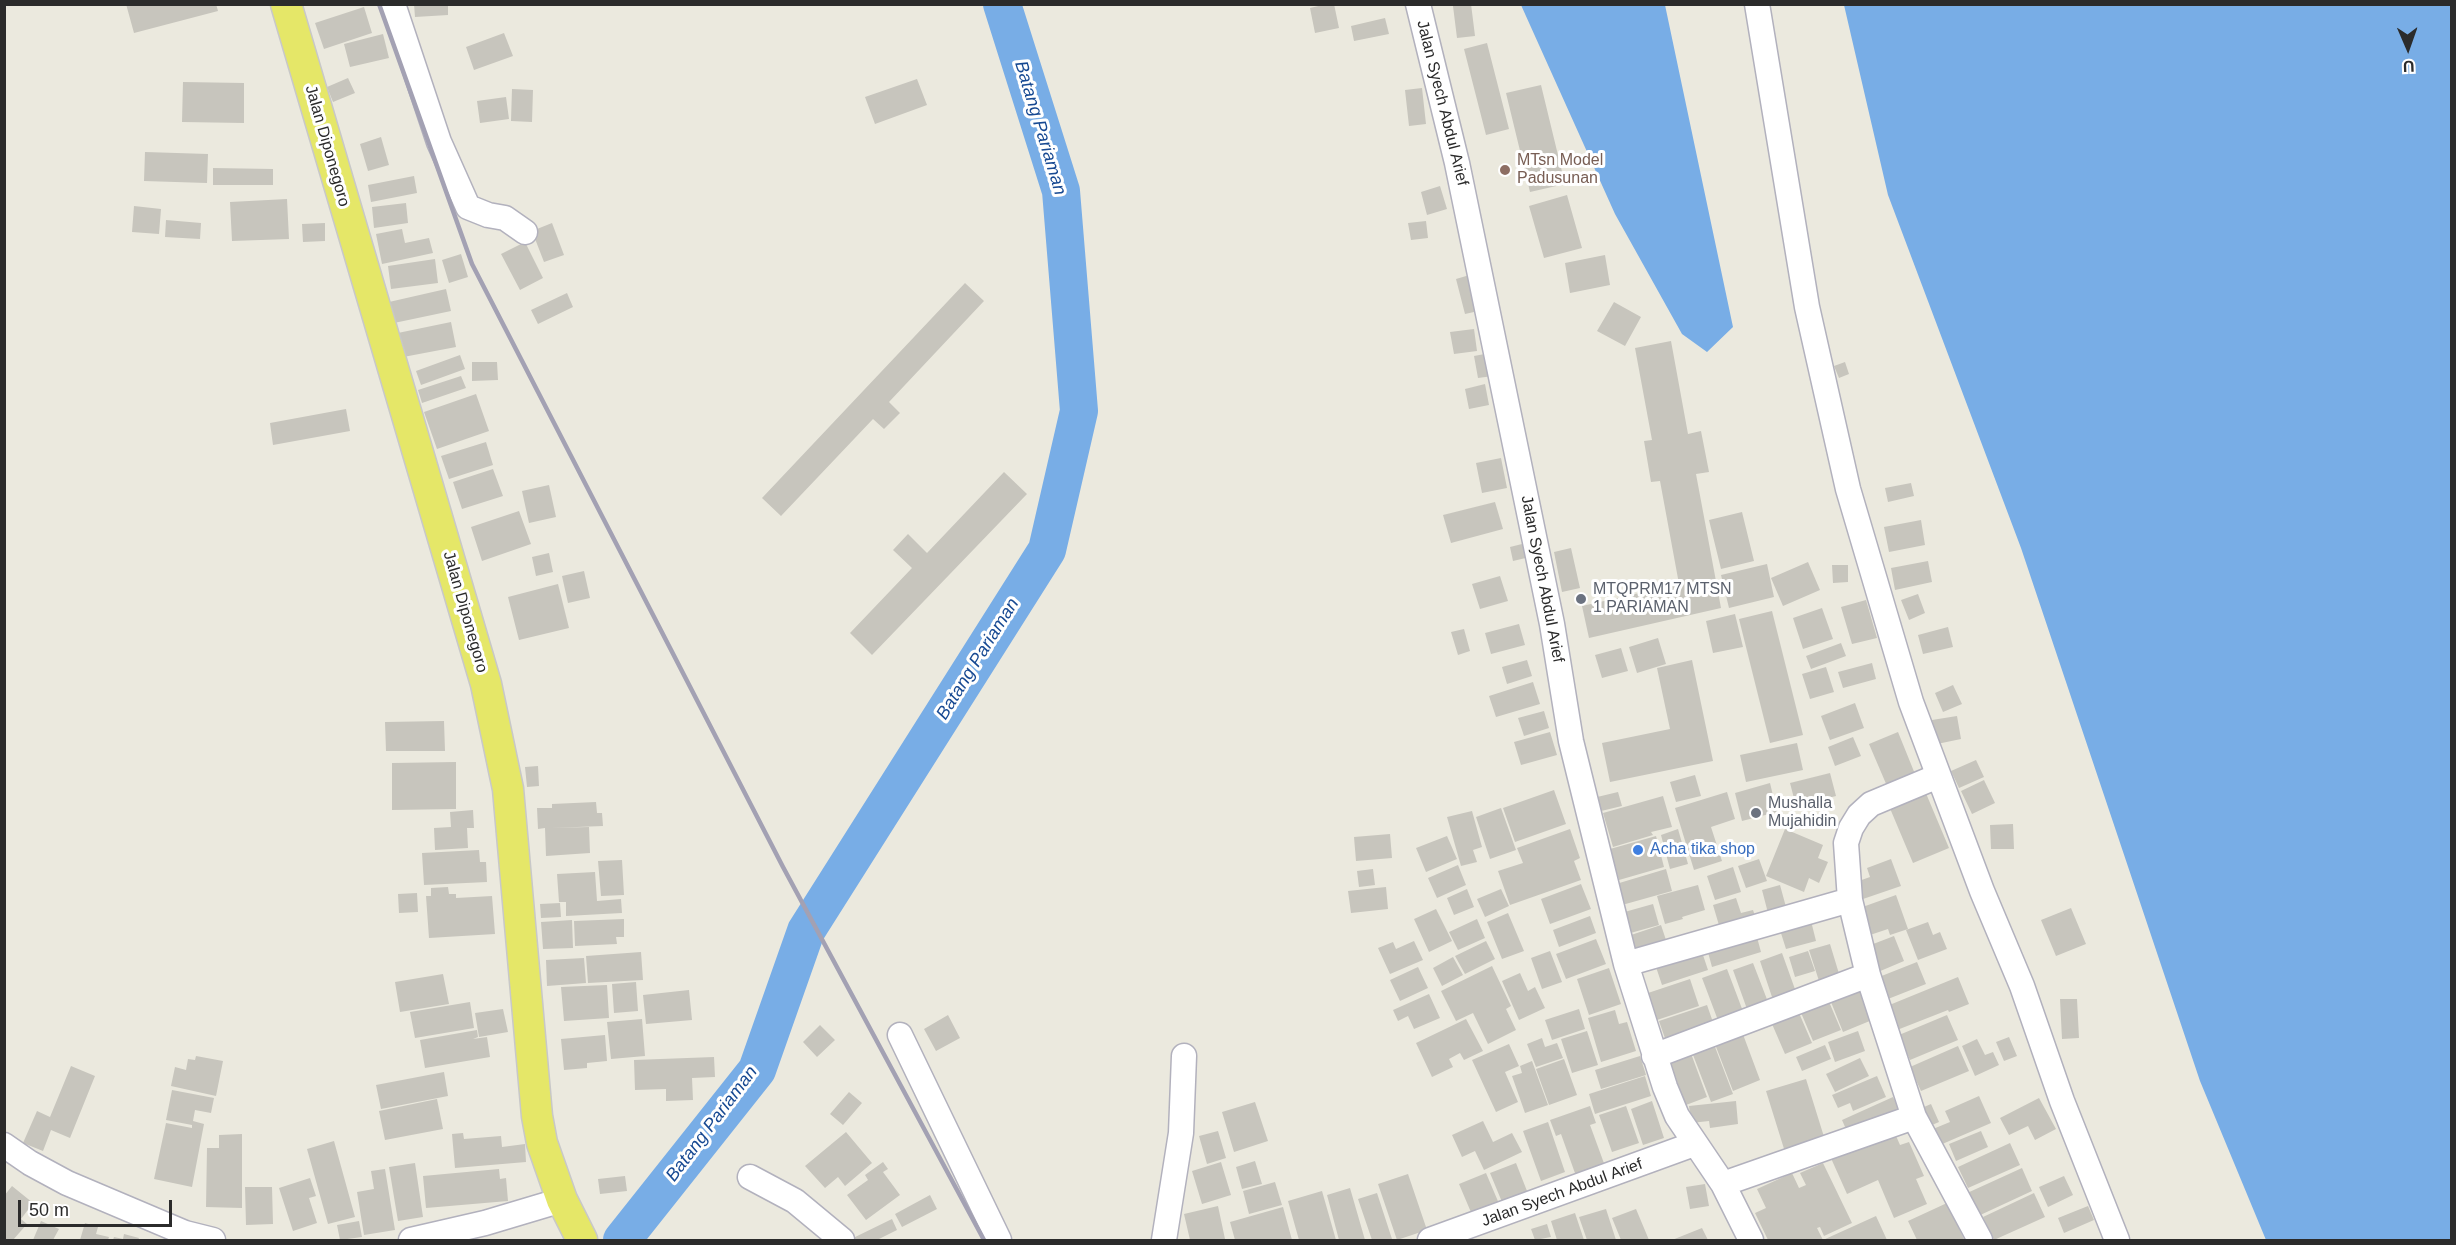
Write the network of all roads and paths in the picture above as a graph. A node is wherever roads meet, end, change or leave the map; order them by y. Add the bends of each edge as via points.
1 (286, 4) edge
2 (393, 4) edge
3 (1418, 4) edge
4 (1757, 4) edge
5 (525, 232) dead end
6 (1938, 777) junction
7 (1850, 900) junction
8 (1626, 964) junction
9 (1868, 975) junction
10 (900, 1035) dead end
11 (1184, 1056) dead end
12 (1654, 1056) junction
13 (1914, 1117) junction
14 (1694, 1144) junction
15 (4, 1145) edge
16 (750, 1177) dead end
17 (1723, 1184) junction
18 (562, 1200) junction
19 (580, 1236) edge
20 (213, 1240) edge
21 (411, 1240) edge
22 (842, 1240) edge
23 (999, 1240) edge
24 (1164, 1240) edge
25 (1430, 1240) edge
26 (1751, 1240) edge
27 (1980, 1240) edge
28 (2117, 1240) edge

1 - 18 main road, Jalan Diponegoro via 496,726 508,789 537,1116 548,1165
2 - 5 street via 439,142 468,207 506,218
3 - 8 street, Jalan Syech Abdul Arief via 1457,163 1552,624 1571,741
4 - 6 street via 1805,296 1848,489 1911,702
6 - 7 street via 1871,804 1859,815 1846,843
6 - 28 street
7 - 8 street
7 - 9 street
8 - 12 street, Jalan Syech Abdul Arief
9 - 12 street
9 - 13 street
10 - 23 street
11 - 24 street via 1181,1133
12 - 14 street, Jalan Syech Abdul Arief via 1677,1116
13 - 17 street
13 - 27 street
14 - 17 street, Jalan Syech Abdul Arief
14 - 25 street, Jalan Syech Abdul Arief
15 - 20 street via 67,1183 184,1233
16 - 22 street via 795,1201
17 - 26 street, Jalan Syech Abdul Arief
18 - 19 main road, Jalan Diponegoro
18 - 21 street

